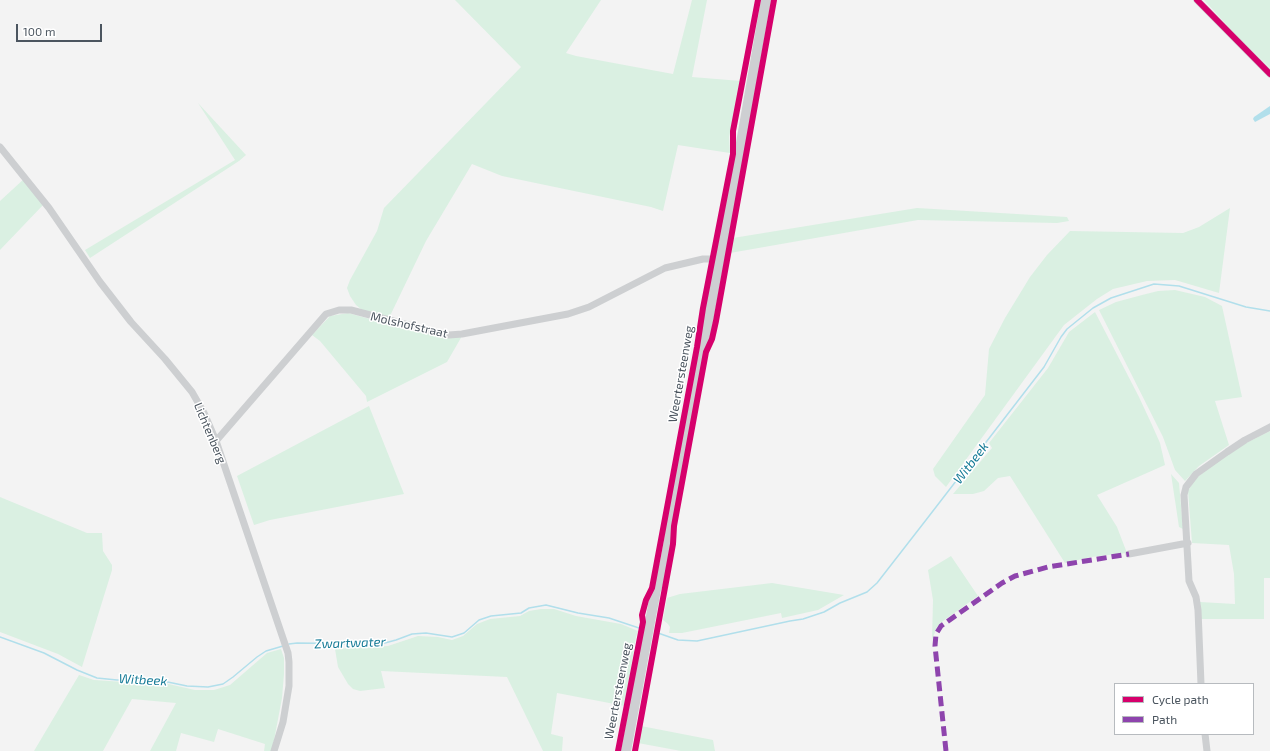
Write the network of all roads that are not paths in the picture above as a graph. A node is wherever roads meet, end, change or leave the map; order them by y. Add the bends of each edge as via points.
1 (766, 0) edge
2 (1197, 0) edge
3 (1270, 74) edge
4 (0, 147) edge
5 (720, 260) junction
6 (1270, 427) edge
7 (216, 441) junction
8 (1188, 543) junction
9 (1128, 554) dead end
10 (1201, 683) edge
11 (1205, 735) edge
12 (275, 751) edge
13 (626, 751) edge
14 (1207, 751) edge

1 - 5 main road, Weertersteenweg
2 - 3 street
4 - 7 street, Lichtenberg via 49,208 131,322 192,392
5 - 7 street, Molshofstraat via 703,259 665,268 589,307 568,314 462,334 435,332 351,310 326,314
5 - 13 main road, Weertersteenweg via 665,562 656,590
6 - 8 street via 1245,440 1196,474 1186,487 1184,495
7 - 12 street, Lichtenberg via 288,653 289,686
8 - 9 street
8 - 10 street via 1189,581 1198,610
11 - 14 street

